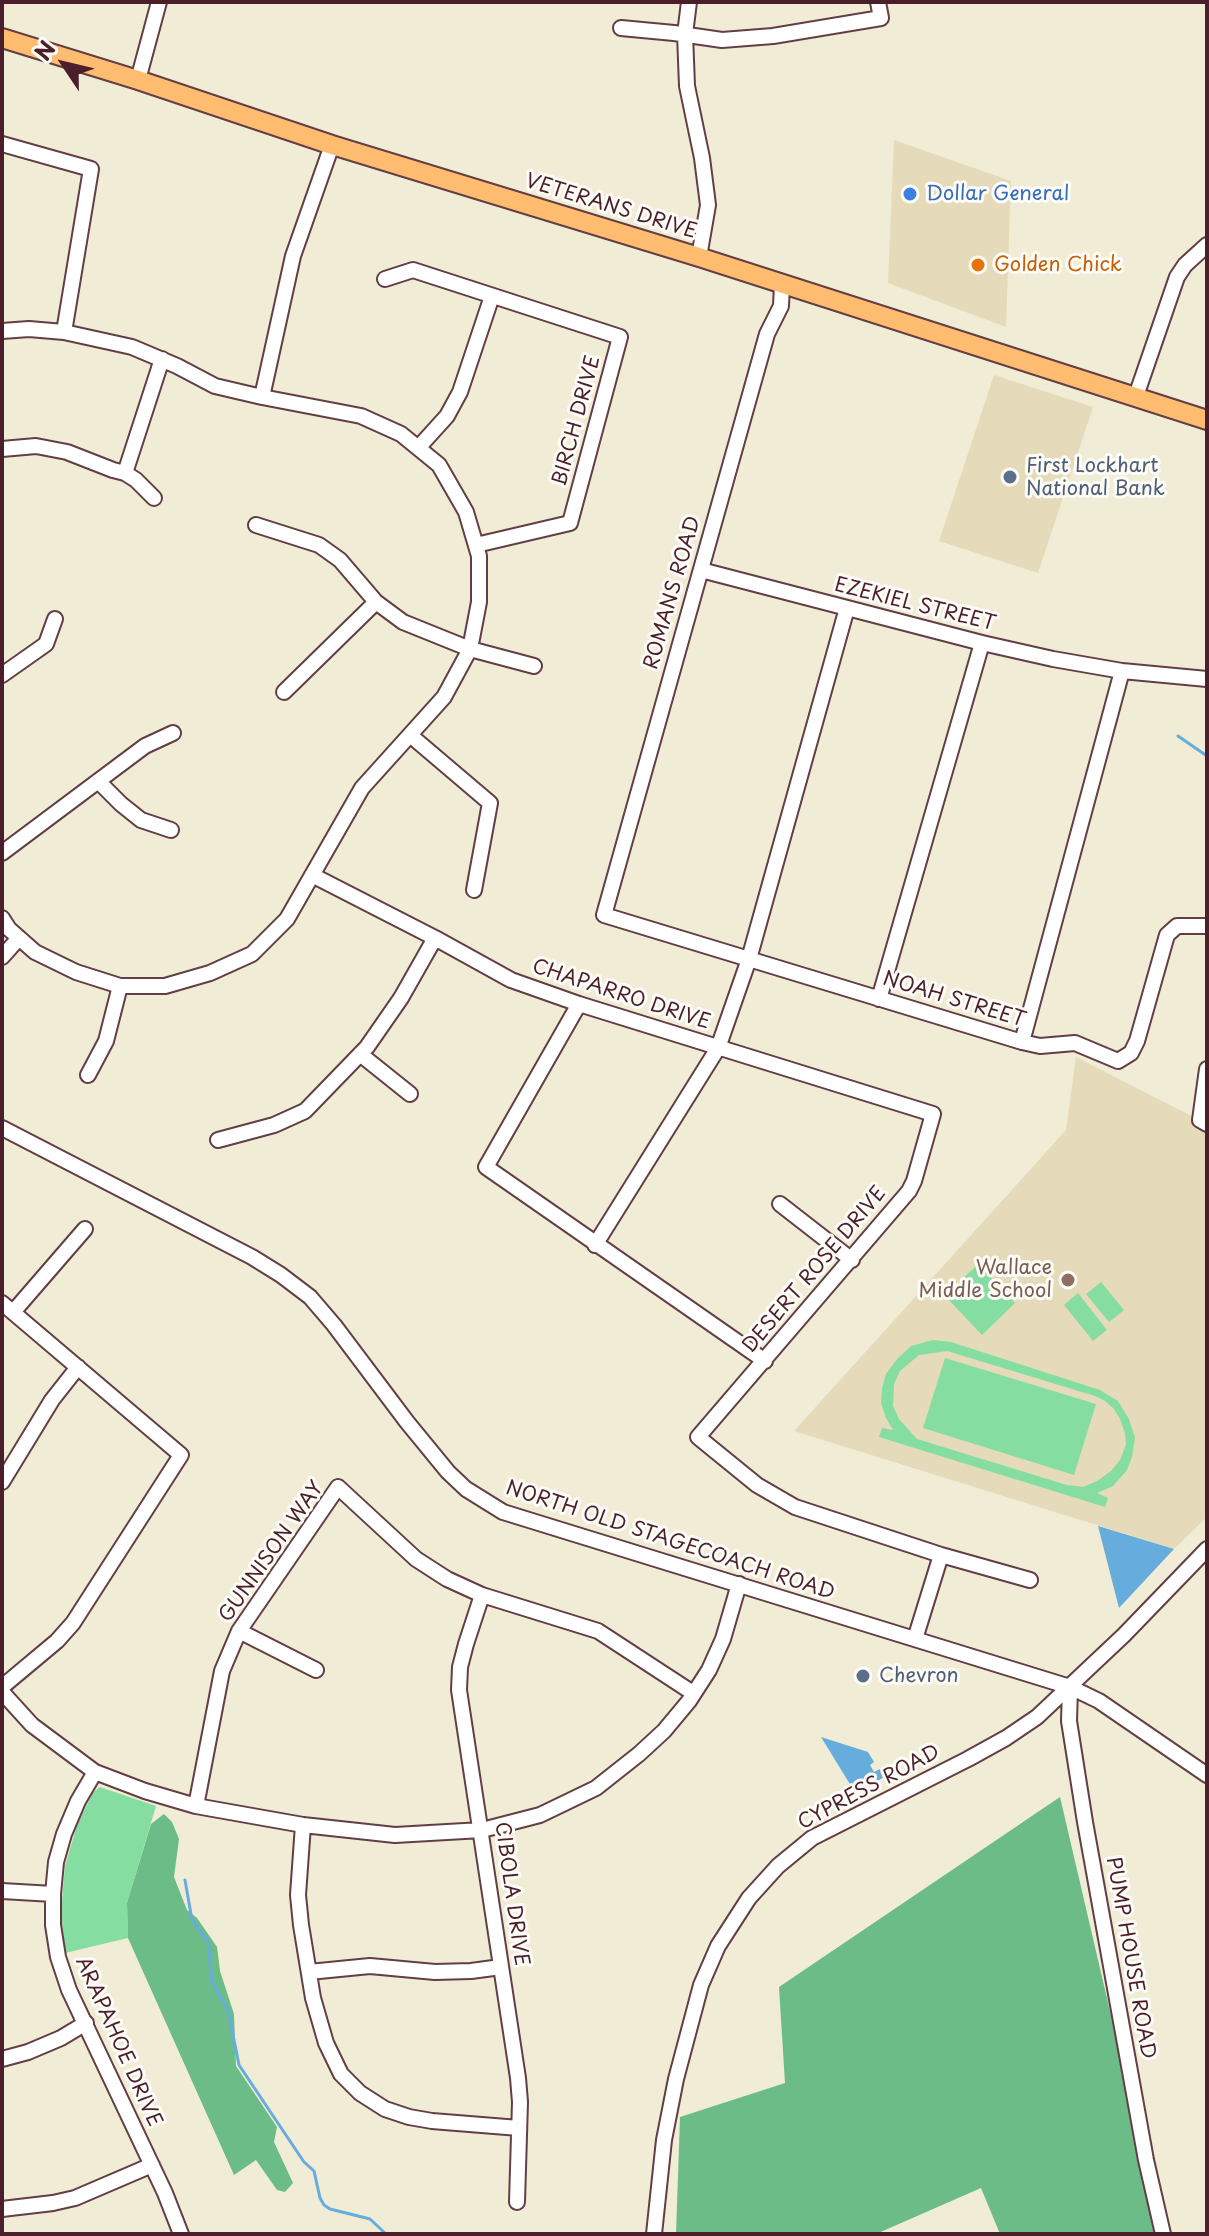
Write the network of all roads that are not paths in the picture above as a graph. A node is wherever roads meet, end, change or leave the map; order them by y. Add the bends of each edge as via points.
1 (159, 2) edge
2 (689, 2) edge
3 (878, 2) edge
4 (621, 28) dead end
5 (685, 34) junction
6 (2, 38) edge
7 (138, 80) junction
8 (2, 144) edge
9 (332, 145) junction
10 (1207, 245) edge
11 (699, 257) junction
12 (385, 279) dead end
13 (782, 284) junction
14 (492, 296) junction
15 (2, 331) edge
16 (64, 332) junction
17 (162, 359) junction
18 (1136, 396) junction
19 (262, 397) junction
20 (1207, 420) edge
21 (418, 448) junction
22 (2, 449) edge
23 (125, 473) junction
24 (154, 498) dead end
25 (256, 525) dead end
26 (476, 545) junction
27 (701, 570) junction
28 (376, 602) junction
29 (847, 608) junction
30 (55, 619) dead end
31 (982, 643) junction
32 (470, 649) junction
33 (534, 666) dead end
34 (1122, 671) junction
35 (2, 675) edge
36 (1207, 679) edge
37 (284, 692) dead end
38 (173, 733) dead end
39 (410, 735) junction
40 (98, 781) junction
41 (171, 830) dead end
42 (2, 853) edge
43 (312, 875) junction
44 (474, 890) dead end
45 (604, 915) joint
46 (2, 918) edge
47 (1207, 926) edge
48 (19, 938) junction
49 (435, 938) junction
50 (2, 957) edge
51 (749, 959) junction
52 (120, 986) junction
53 (879, 999) junction
54 (579, 1004) junction
55 (1022, 1042) junction
56 (718, 1048) junction
57 (360, 1054) junction
58 (1207, 1069) edge
59 (88, 1075) dead end
60 (410, 1094) dead end
61 (933, 1114) joint
62 (1203, 1122) edge
63 (2, 1128) edge
64 (218, 1140) dead end
65 (780, 1204) dead end
66 (85, 1229) dead end
67 (595, 1245) junction
68 (852, 1260) junction
69 (8, 1307) edge
70 (765, 1361) junction
71 (78, 1367) junction
72 (2, 1482) edge
73 (1207, 1549) edge
74 (941, 1555) junction
75 (1030, 1580) dead end
76 (739, 1584) junction
77 (482, 1595) junction
78 (239, 1631) junction
79 (915, 1639) junction
80 (316, 1670) dead end
81 (1070, 1687) junction
82 (2, 1690) edge
83 (693, 1693) junction
84 (95, 1772) junction
85 (1207, 1775) edge
86 (196, 1806) junction
87 (303, 1825) junction
88 (482, 1830) junction
89 (2, 1891) edge
90 (53, 1894) junction
91 (501, 1967) junction
92 (309, 1972) junction
93 (86, 2023) junction
94 (2, 2059) edge
95 (519, 2128) junction
96 (152, 2165) junction
97 (517, 2202) dead end
98 (2, 2209) edge
99 (181, 2234) edge
100 (654, 2234) edge
101 (1163, 2234) edge

1 - 7 street
2 - 5 street
3 - 5 street via 881,18 773,36 722,40
4 - 5 street
5 - 11 street via 687,86 708,205
6 - 7 main road, VETERANS DRIVE
7 - 9 main road, VETERANS DRIVE
8 - 16 street via 91,169
9 - 11 main road, VETERANS DRIVE
9 - 19 street via 293,256
10 - 18 street via 1177,277
11 - 13 main road, VETERANS DRIVE
12 - 14 street, BIRCH DRIVE via 413,270
13 - 18 main road, VETERANS DRIVE
13 - 27 street, ROMANS ROAD via 781,306 767,334
14 - 21 street via 460,392
14 - 26 street, BIRCH DRIVE via 620,337 570,523
15 - 16 street
16 - 17 street
17 - 19 street via 215,386
17 - 23 street
18 - 20 main road, VETERANS DRIVE
19 - 21 street via 361,416
21 - 26 street via 439,465 466,512
22 - 23 street via 51,448
23 - 24 street
25 - 28 street via 319,545 340,560
26 - 32 street via 479,602
27 - 29 street, EZEKIEL STREET
27 - 45 street, ROMANS ROAD
28 - 32 street via 403,622
28 - 37 street
29 - 31 street, EZEKIEL STREET
29 - 51 street
30 - 35 street via 46,644
31 - 34 street, EZEKIEL STREET
31 - 53 street
32 - 33 street
32 - 39 street via 444,697
34 - 36 street, EZEKIEL STREET
34 - 55 street
38 - 40 street via 145,746
39 - 43 street via 362,788
39 - 44 street via 490,803
40 - 41 street via 141,820
40 - 42 street
43 - 49 street, CHAPARRO DRIVE
43 - 52 street via 287,919 252,954 165,986
45 - 51 street, NOAH STREET
46 - 48 street
47 - 55 street, NOAH STREET via 1177,926 1167,935 1135,1048 1127,1057 1112,1060 1075,1043
48 - 50 street
48 - 52 street via 76,972
49 - 54 street, CHAPARRO DRIVE via 511,980
49 - 57 street via 401,998
51 - 53 street, NOAH STREET
51 - 56 street
52 - 59 street via 106,1041
53 - 55 street, NOAH STREET
54 - 56 street, CHAPARRO DRIVE
54 - 67 street via 486,1167
56 - 61 street, CHAPARRO DRIVE
56 - 67 street
57 - 60 street
57 - 64 street via 305,1111
58 - 62 street
61 - 68 street, DESERT ROSE DRIVE via 909,1191
63 - 76 street, NORTH OLD STAGECOACH ROAD via 252,1257 310,1297 448,1472 483,1500 517,1517
65 - 68 street
66 - 69 street
67 - 70 street
68 - 70 street, DESERT ROSE DRIVE
69 - 71 street
70 - 74 street, DESERT ROSE DRIVE via 698,1437 757,1485 795,1507
71 - 72 street
71 - 82 street via 181,1455 73,1623
73 - 81 street, CYPRESS ROAD
74 - 75 street
74 - 79 street
76 - 79 street, NORTH OLD STAGECOACH ROAD
76 - 83 street via 723,1639
77 - 78 street, GUNNISON WAY via 416,1559 338,1487
77 - 83 street, GUNNISON WAY via 598,1631
77 - 88 street, CIBOLA DRIVE via 460,1667 459,1690
78 - 80 street
78 - 86 street, GUNNISON WAY via 222,1671
79 - 81 street, NORTH OLD STAGECOACH ROAD
81 - 85 street, NORTH OLD STAGECOACH ROAD
81 - 100 street, CYPRESS ROAD via 1006,1738 812,1838 749,1898 701,1985 664,2140
81 - 101 street, PUMP HOUSE ROAD via 1069,1721 1085,1822
82 - 84 street via 32,1725
83 - 88 street via 664,1731 596,1788 540,1815
84 - 86 street
84 - 90 street, ARAPAHOE DRIVE via 64,1834
86 - 87 street
87 - 88 street via 395,1835
87 - 92 street via 298,1895
88 - 91 street, CIBOLA DRIVE
89 - 90 street
90 - 93 street, ARAPAHOE DRIVE via 58,1957
91 - 92 street via 435,1972 370,1966
91 - 95 street, CIBOLA DRIVE via 518,2078
92 - 95 street via 326,2043 341,2074 360,2093 409,2117
93 - 94 street
93 - 96 street, ARAPAHOE DRIVE
95 - 97 street, CIBOLA DRIVE
96 - 98 street via 75,2198
96 - 99 street, ARAPAHOE DRIVE

